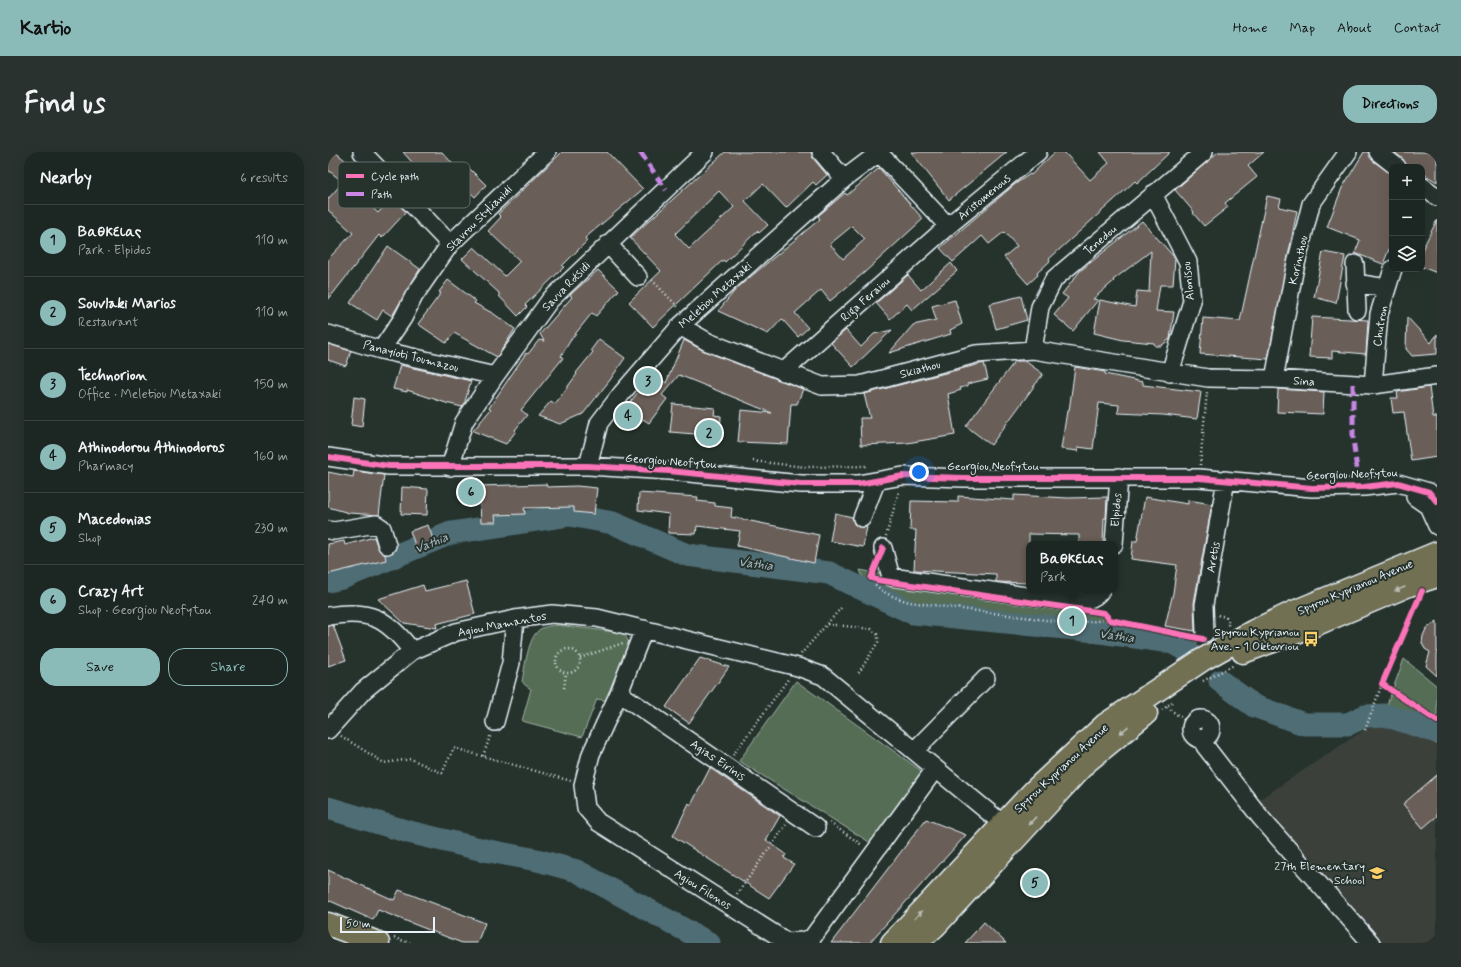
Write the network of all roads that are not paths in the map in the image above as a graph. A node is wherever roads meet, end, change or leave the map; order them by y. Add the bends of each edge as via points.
1 (362, 152) edge
2 (706, 152) edge
3 (821, 152) edge
4 (879, 152) edge
5 (1038, 152) edge
6 (1204, 152) edge
7 (1348, 152) edge
8 (1378, 152) edge
9 (545, 153) edge
10 (372, 162) edge
11 (1393, 164) edge
12 (844, 179) junction
13 (1153, 194) junction
14 (416, 208) edge
15 (948, 226) junction
16 (450, 244) junction
17 (608, 244) junction
18 (1356, 264) dead end
19 (1392, 272) edge
20 (638, 277) road end
21 (1355, 283) junction
22 (1387, 288) junction
23 (1357, 310) dead end
24 (684, 323) junction
25 (328, 334) edge
26 (381, 350) junction
27 (1033, 350) junction
28 (783, 372) junction
29 (1170, 373) junction
30 (495, 376) junction
31 (1437, 376) edge
32 (1274, 379) junction
33 (1373, 385) junction
34 (328, 457) edge
35 (588, 466) junction
36 (450, 467) junction
37 (1119, 477) junction
38 (1226, 480) junction
39 (876, 482) junction
40 (1364, 487) junction
41 (1437, 502) edge
42 (862, 518) dead end
43 (1437, 526) edge
44 (328, 530) edge
45 (1114, 541) edge
46 (387, 545) dead end
47 (883, 548) road end
48 (1437, 553) edge
49 (1437, 576) edge
50 (1099, 593) edge
51 (328, 616) edge
52 (515, 619) junction
53 (641, 633) junction
54 (1205, 634) dead end
55 (412, 651) junction
56 (986, 678) dead end
57 (619, 693) junction
58 (495, 722) road end
59 (328, 729) edge
60 (1198, 732) road end
61 (915, 750) junction
62 (935, 769) junction
63 (1003, 824) junction
64 (816, 828) road end
65 (328, 924) edge
66 (935, 934) edge
67 (328, 940) edge
68 (335, 943) edge
69 (378, 943) edge
70 (892, 943) edge
71 (916, 943) edge
72 (1371, 943) edge

1 - 10 street
2 - 17 street, Savva Rotsidi
3 - 12 street
4 - 12 street, Meletiou Metaxaki
4 - 15 street
5 - 15 street, Aristomenous
6 - 13 street, Tenedou
7 - 32 street, Korinthou via 1311,204 1294,272
8 - 11 street
9 - 16 street, Stavrou Stylianidi
12 - 24 street, Meletiou Metaxaki
13 - 27 street, Tenedou via 1054,279 1040,306
13 - 29 street, Alonisou via 1188,262 1192,301
14 - 16 street
15 - 28 street, Riga Feraiou
16 - 26 street, Stavrou Stylianidi
17 - 20 street
17 - 30 street, Savva Rotsidi via 550,300
18 - 21 street
19 - 22 street, Chutron
21 - 22 street
21 - 23 street
22 - 33 street, Chutron via 1379,314
24 - 28 street, Skiathou via 708,342
24 - 35 street, Meletiou Metaxaki via 599,423
25 - 26 street, Panayioti Toumazou
26 - 30 street, Panayioti Toumazou
27 - 28 street, Skiathou via 976,354 860,385 822,386
27 - 29 street, Skiathou
29 - 32 street, Sina via 1208,378
30 - 36 street, Savva Rotsidi via 464,422
31 - 33 street, Sina
32 - 33 street, Sina
34 - 36 street, Georgiou Neofytou via 389,466
35 - 36 street, Georgiou Neofytou
35 - 39 street, Georgiou Neofytou via 669,470 801,484
37 - 38 street, Georgiou Neofytou
37 - 39 street, Georgiou Neofytou via 903,476
37 - 45 street, Elpidos
38 - 40 street, Georgiou Neofytou via 1312,488
38 - 54 street, Aretis via 1204,605
39 - 42 street
40 - 41 street, Georgiou Neofytou via 1398,483 1429,492
40 - 43 street, Georgiou Neofytou via 1416,498 1428,506
44 - 46 street via 376,524 382,528
47 - 50 street via 891,577 1063,601 1083,601
48 - 63 main road, Spyrou Kyprianou Avenue via 1294,612 1202,660 1105,725 1034,791
49 -> 66 main road, Spyrou Kyprianou Avenue via 1259,644 1234,655 1189,682 1135,721 1085,763
51 - 55 street via 346,613 368,615 385,622
52 - 53 street, Agiou Mamantos via 552,614 597,618
52 - 55 street, Agiou Mamantos via 456,632
52 - 58 street via 511,663
53 - 57 street, Agiou Filonos
53 - 61 street, Agiou Mamantos via 794,666 823,676
55 - 59 street, Agiou Mamantos via 363,691
56 - 61 street
57 - 62 street, Agiou Filonos via 591,754 583,784 586,808 598,822 787,942 812,938
57 - 64 street, Agias Eirinis
60 - 72 street via 1204,746 1261,818
61 - 62 street, Agiou Mamantos
62 - 63 street, Agiou Mamantos
70 -> 63 main road, Spyrou Kyprianou Avenue
65 - 69 main road
66 - 71 main road, Spyrou Kyprianou Avenue
67 - 68 main road

